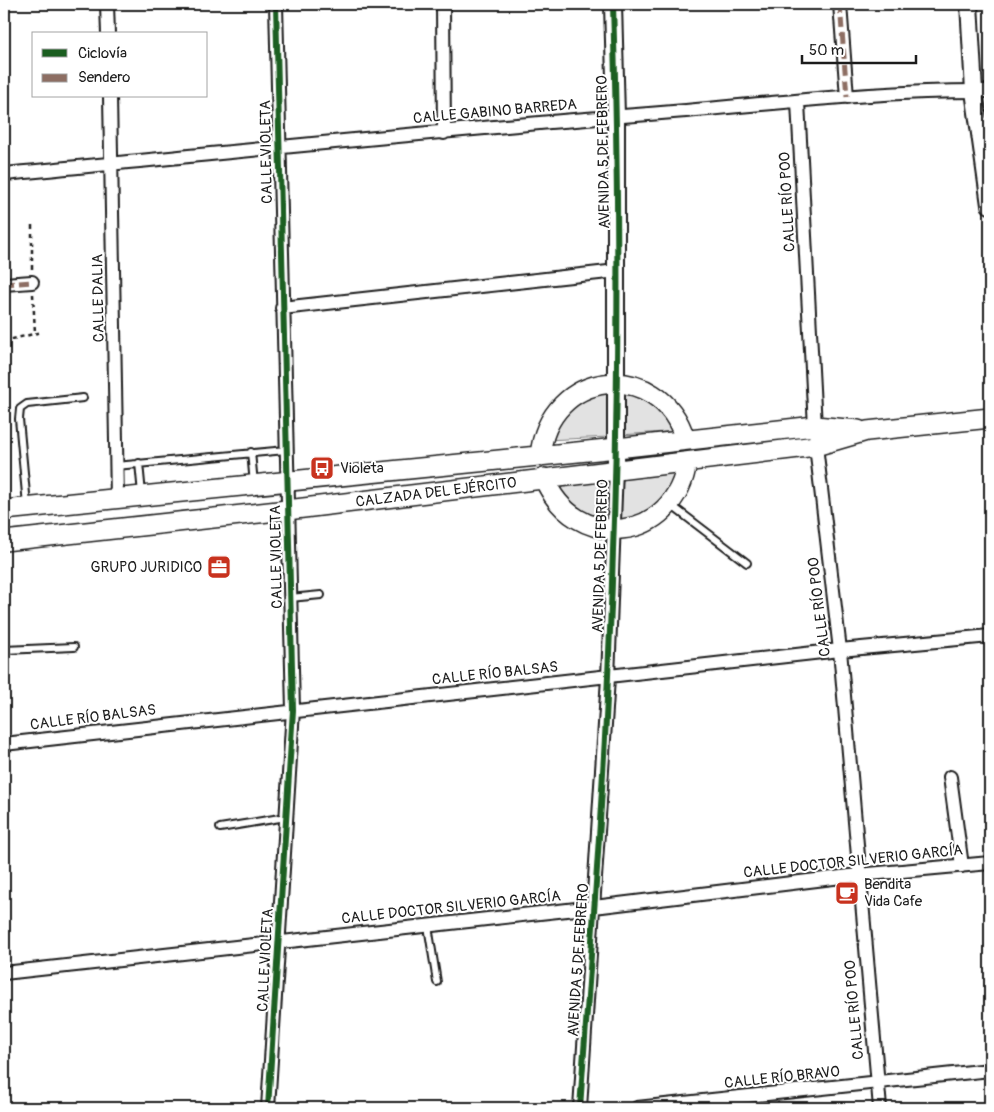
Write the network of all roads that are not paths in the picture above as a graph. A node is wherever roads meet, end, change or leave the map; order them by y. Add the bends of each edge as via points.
1 (107, 4) edge
2 (276, 4) edge
3 (443, 4) edge
4 (613, 4) edge
5 (840, 4) edge
6 (969, 4) edge
7 (108, 32) edge
8 (982, 91) edge
9 (847, 97) junction
10 (110, 98) edge
11 (798, 102) junction
12 (616, 116) junction
13 (444, 133) junction
14 (278, 148) junction
15 (112, 164) junction
16 (4, 174) edge
17 (990, 205) edge
18 (617, 271) junction
19 (32, 282) dead end
20 (4, 284) edge
21 (282, 308) junction
22 (617, 382) junction
23 (83, 398) dead end
24 (990, 418) edge
25 (815, 426) junction
26 (866, 431) junction
27 (685, 439) junction
28 (816, 446) junction
29 (616, 448) junction
30 (286, 450) junction
31 (251, 452) junction
32 (540, 456) junction
33 (687, 462) junction
34 (139, 463) junction
35 (116, 466) junction
36 (616, 469) junction
37 (544, 478) junction
38 (287, 481) junction
39 (254, 484) junction
40 (142, 496) junction
41 (117, 499) junction
42 (670, 504) junction
43 (27, 507) junction
44 (4, 510) edge
45 (287, 510) junction
46 (614, 530) junction
47 (4, 541) edge
48 (747, 564) dead end
49 (321, 595) dead end
50 (290, 598) junction
51 (990, 636) edge
52 (74, 647) dead end
53 (4, 650) edge
54 (840, 650) junction
55 (608, 678) junction
56 (293, 710) junction
57 (4, 744) edge
58 (950, 777) dead end
59 (286, 818) junction
60 (220, 828) dead end
61 (990, 863) edge
62 (962, 866) junction
63 (858, 875) junction
64 (594, 907) junction
65 (428, 926) junction
66 (278, 942) junction
67 (4, 972) edge
68 (437, 982) dead end
69 (990, 1070) edge
70 (877, 1083) junction
71 (268, 1108) edge
72 (580, 1108) edge
73 (637, 1108) edge
74 (880, 1108) edge

1 - 7 street
2 - 14 street, CALLE VIOLETA
3 - 13 street
4 - 12 street, AVENIDA 5 DE FEBRERO
5 - 9 street
6 - 8 street
8 - 9 street, CALLE GABINO BARREDA
8 - 17 street
9 - 11 street, CALLE GABINO BARREDA
10 - 15 street, CALLE DALIA
11 - 12 street, CALLE GABINO BARREDA
11 - 25 street, CALLE RÍO POO
12 - 13 street, CALLE GABINO BARREDA
12 - 18 street, AVENIDA 5 DE FEBRERO
13 - 14 street, CALLE GABINO BARREDA
14 - 15 street, CALLE GABINO BARREDA
14 - 21 street, CALLE VIOLETA
15 - 16 street, CALLE GABINO BARREDA
15 - 35 street, CALLE DALIA
18 - 21 street
18 - 22 street, AVENIDA 5 DE FEBRERO
19 - 20 street
21 - 30 street, CALLE VIOLETA
22 - 27 main road via 643,389 660,398 674,414
22 - 29 street, AVENIDA 5 DE FEBRERO
22 - 32 main road via 576,392 561,404 550,420
23 - 43 lane via 27,404 20,410
24 - 26 main road, CALZADA DEL EJÉRCITO
25 - 26 main road, CALZADA DEL EJÉRCITO
25 - 27 main road, CALZADA DEL EJÉRCITO
25 - 28 street, CALLE RÍO POO
26 - 28 main road, CALZADA DEL EJÉRCITO
27 - 29 main road, CALZADA DEL EJÉRCITO
28 - 33 main road, CALZADA DEL EJÉRCITO
28 - 54 street, CALLE RÍO POO
29 - 32 main road, CALZADA DEL EJÉRCITO
29 - 36 street, AVENIDA 5 DE FEBRERO
30 - 31 lane
30 - 38 street, CALLE VIOLETA
31 - 34 lane
31 - 39 lane
32 - 38 main road, CALZADA DEL EJÉRCITO
33 - 36 main road, CALZADA DEL EJÉRCITO
33 - 42 main road via 680,489
34 - 35 lane
34 - 40 lane
35 - 41 street, CALLE DALIA
36 - 37 main road, CALZADA DEL EJÉRCITO
36 - 46 street, AVENIDA 5 DE FEBRERO
37 - 45 main road, CALZADA DEL EJÉRCITO
37 - 46 main road via 554,499 567,513 590,525
38 - 39 main road, CALZADA DEL EJÉRCITO
38 - 45 street, CALLE VIOLETA
39 - 40 main road, CALZADA DEL EJÉRCITO
40 - 41 main road, CALZADA DEL EJÉRCITO
41 - 43 main road, CALZADA DEL EJÉRCITO
42 - 46 main road via 639,526
42 - 48 lane
43 - 44 main road, CALZADA DEL EJÉRCITO
45 - 47 main road, CALZADA DEL EJÉRCITO
45 - 50 street, CALLE VIOLETA
46 - 55 street, AVENIDA 5 DE FEBRERO
49 - 50 lane
50 - 56 street, CALLE VIOLETA
51 - 54 street, CALLE RÍO BALSAS
52 - 53 lane
54 - 55 street, CALLE RÍO BALSAS
54 - 63 street, CALLE RÍO POO
55 - 56 street, CALLE RÍO BALSAS
55 - 64 street, AVENIDA 5 DE FEBRERO
56 - 57 street, CALLE RÍO BALSAS
56 - 59 street, CALLE VIOLETA
58 - 62 street
59 - 60 lane
59 - 66 street, CALLE VIOLETA
61 - 62 street, CALLE DOCTOR SILVERIO GARCÍA
62 - 63 street, CALLE DOCTOR SILVERIO GARCÍA
63 - 64 street, CALLE DOCTOR SILVERIO GARCÍA
63 - 70 street, CALLE RÍO POO
64 - 65 street, CALLE DOCTOR SILVERIO GARCÍA
64 - 72 street, AVENIDA 5 DE FEBRERO
65 - 66 street, CALLE DOCTOR SILVERIO GARCÍA
65 - 68 lane
66 - 67 street, CALLE DOCTOR SILVERIO GARCÍA
66 - 71 street, CALLE VIOLETA
69 - 70 street, CALLE RÍO BRAVO
70 - 73 street, CALLE RÍO BRAVO
70 - 74 street, CALLE RÍO POO

